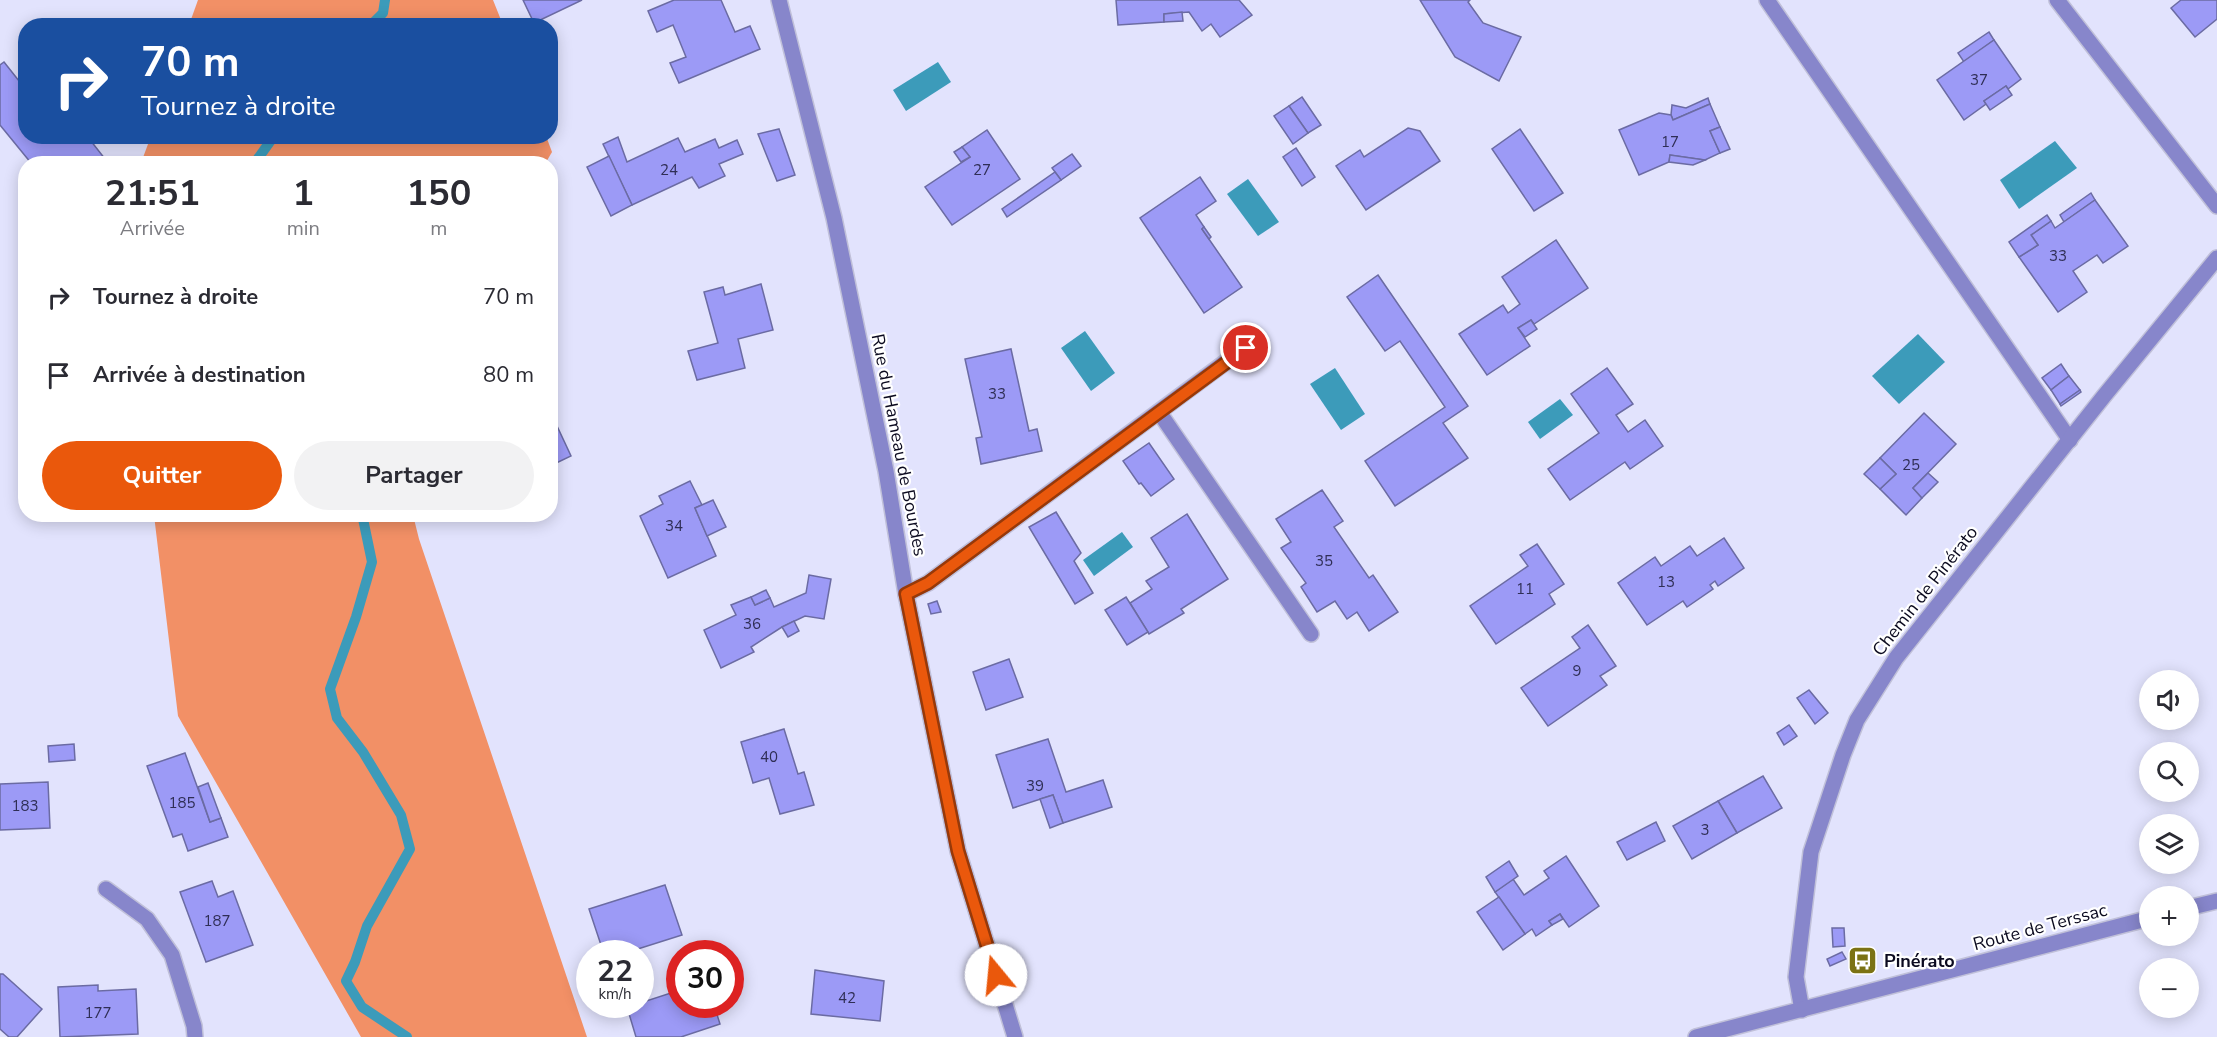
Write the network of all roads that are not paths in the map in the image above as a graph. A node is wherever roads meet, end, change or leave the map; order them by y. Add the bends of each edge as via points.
1 (779, 0) edge
2 (1767, 0) edge
3 (2057, 0) edge
4 (2217, 206) edge
5 (2217, 258) edge
6 (1246, 348) dead end
7 (1159, 412) junction
8 (2070, 440) junction
9 (906, 594) junction
10 (1311, 634) dead end
11 (106, 889) dead end
12 (2217, 901) edge
13 (2199, 905) edge
14 (2139, 921) edge
15 (1802, 1010) junction
16 (195, 1037) edge
17 (1015, 1037) edge
18 (1696, 1037) edge

1 - 9 street, Rue du Hameau de Bourdes via 834,218 886,471
2 - 8 street
3 - 4 street
5 - 8 street, Chemin de Pinérato
6 - 7 street
7 - 9 street via 928,583
7 - 10 street
8 - 15 street, Chemin de Pinérato via 1896,658 1857,720 1810,852 1796,977
9 - 17 street, Rue du Hameau de Bourdes via 958,851
11 - 16 street via 147,919 172,955
12 - 13 street
14 - 15 street, Route de Terssac
15 - 18 street, Route de Terssac

